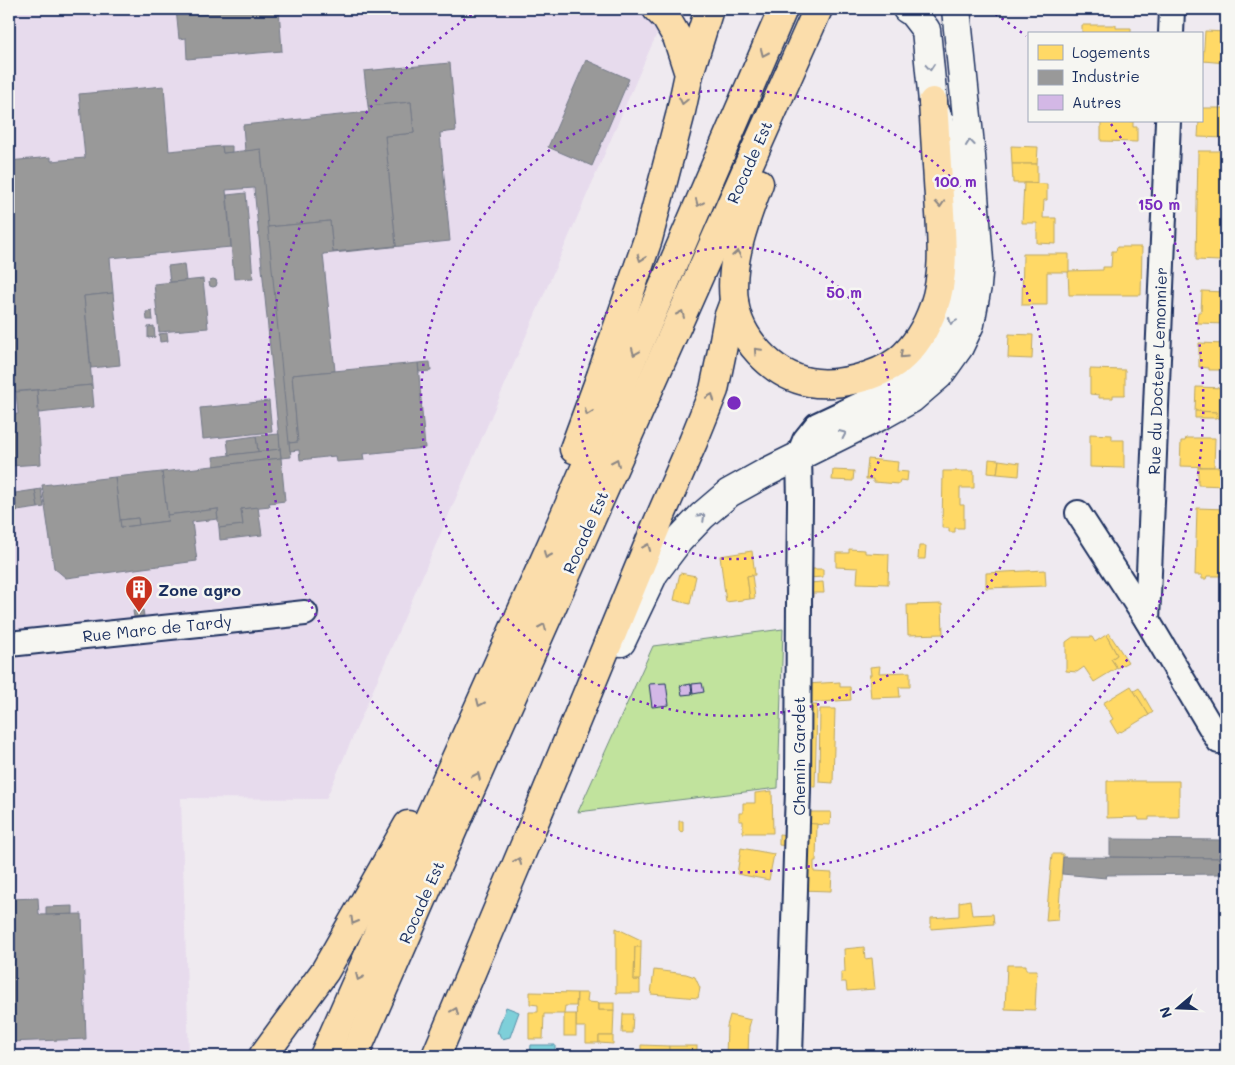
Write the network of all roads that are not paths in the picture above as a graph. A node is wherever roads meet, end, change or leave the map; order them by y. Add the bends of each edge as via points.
1 (658, 9) edge
2 (709, 9) edge
3 (783, 9) edge
4 (818, 9) edge
5 (907, 9) edge
6 (956, 9) edge
7 (1172, 9) edge
8 (927, 19) edge
9 (1171, 32) edge
10 (689, 74) junction
11 (784, 83) junction
12 (933, 102) junction
13 (1168, 122) edge
14 (734, 302) junction
15 (799, 455) junction
16 (567, 510) junction
17 (1078, 513) dead end
18 (305, 613) dead end
19 (1147, 620) junction
20 (9, 644) edge
21 (1218, 741) dead end
22 (529, 835) junction
23 (389, 882) junction
24 (263, 1056) edge
25 (324, 1056) edge
26 (354, 1056) edge
27 (436, 1056) edge
28 (790, 1056) edge

1 - 10 main road via 677,37
2 - 10 main road
3 -> 16 main road, Rocade Est
4 - 11 main road, Rocade Est
5 - 8 street
15 -> 6 street via 911,399 939,375 959,347 970,324 978,261
7 - 9 street
8 -> 12 street
10 -> 16 main road via 648,240 563,479
14 -> 11 main road via 733,282 744,220 784,122
26 -> 11 main road, Rocade Est
12 -> 14 main road via 942,262 934,306 915,344 899,360 880,371 831,383 808,382 767,362 750,344
12 -> 15 street via 949,142 957,180 964,263 953,323 937,350 913,377 817,425 805,440
13 - 19 street, Rue du Docteur Lemonnier
22 -> 14 main road via 714,390
22 -> 15 street via 654,573 679,540 729,493
15 - 28 street, Chemin Gardet via 798,789
16 -> 23 main road, Rocade Est via 459,750
17 - 19 street
18 - 20 street, Rue Marc de Tardy
19 - 21 street
27 -> 22 main road
23 -> 24 main road
23 -> 25 main road, Rocade Est

